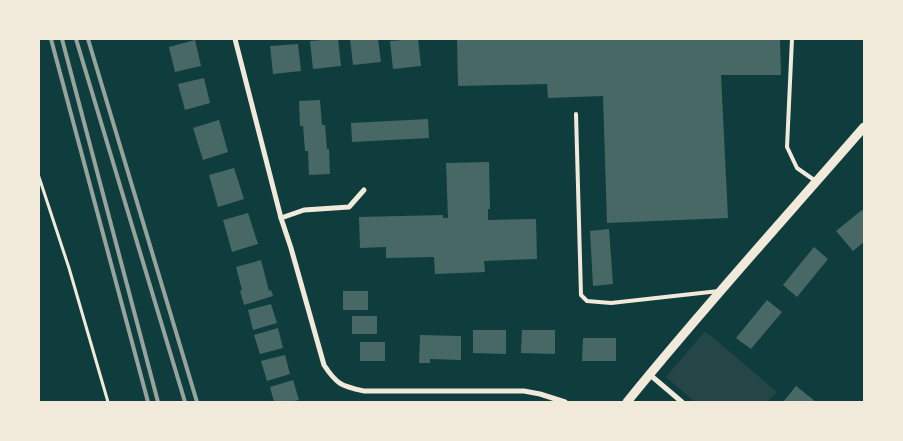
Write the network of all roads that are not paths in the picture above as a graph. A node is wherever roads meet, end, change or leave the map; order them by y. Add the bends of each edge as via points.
1 (235, 39) edge
2 (792, 39) edge
3 (576, 114) dead end
4 (864, 127) edge
5 (817, 182) junction
6 (364, 190) dead end
7 (281, 218) junction
8 (721, 291) junction
9 (649, 374) junction
10 (565, 402) edge
11 (627, 402) edge
12 (682, 402) edge

1 - 7 street
2 - 5 lane via 787,147 797,168
3 - 8 lane via 581,296 587,301 611,302
4 - 5 street
5 - 8 street
6 - 7 street via 349,207 304,210
7 - 10 street via 324,365 332,378 344,387 364,391 524,391
8 - 9 street
9 - 11 street
9 - 12 street

